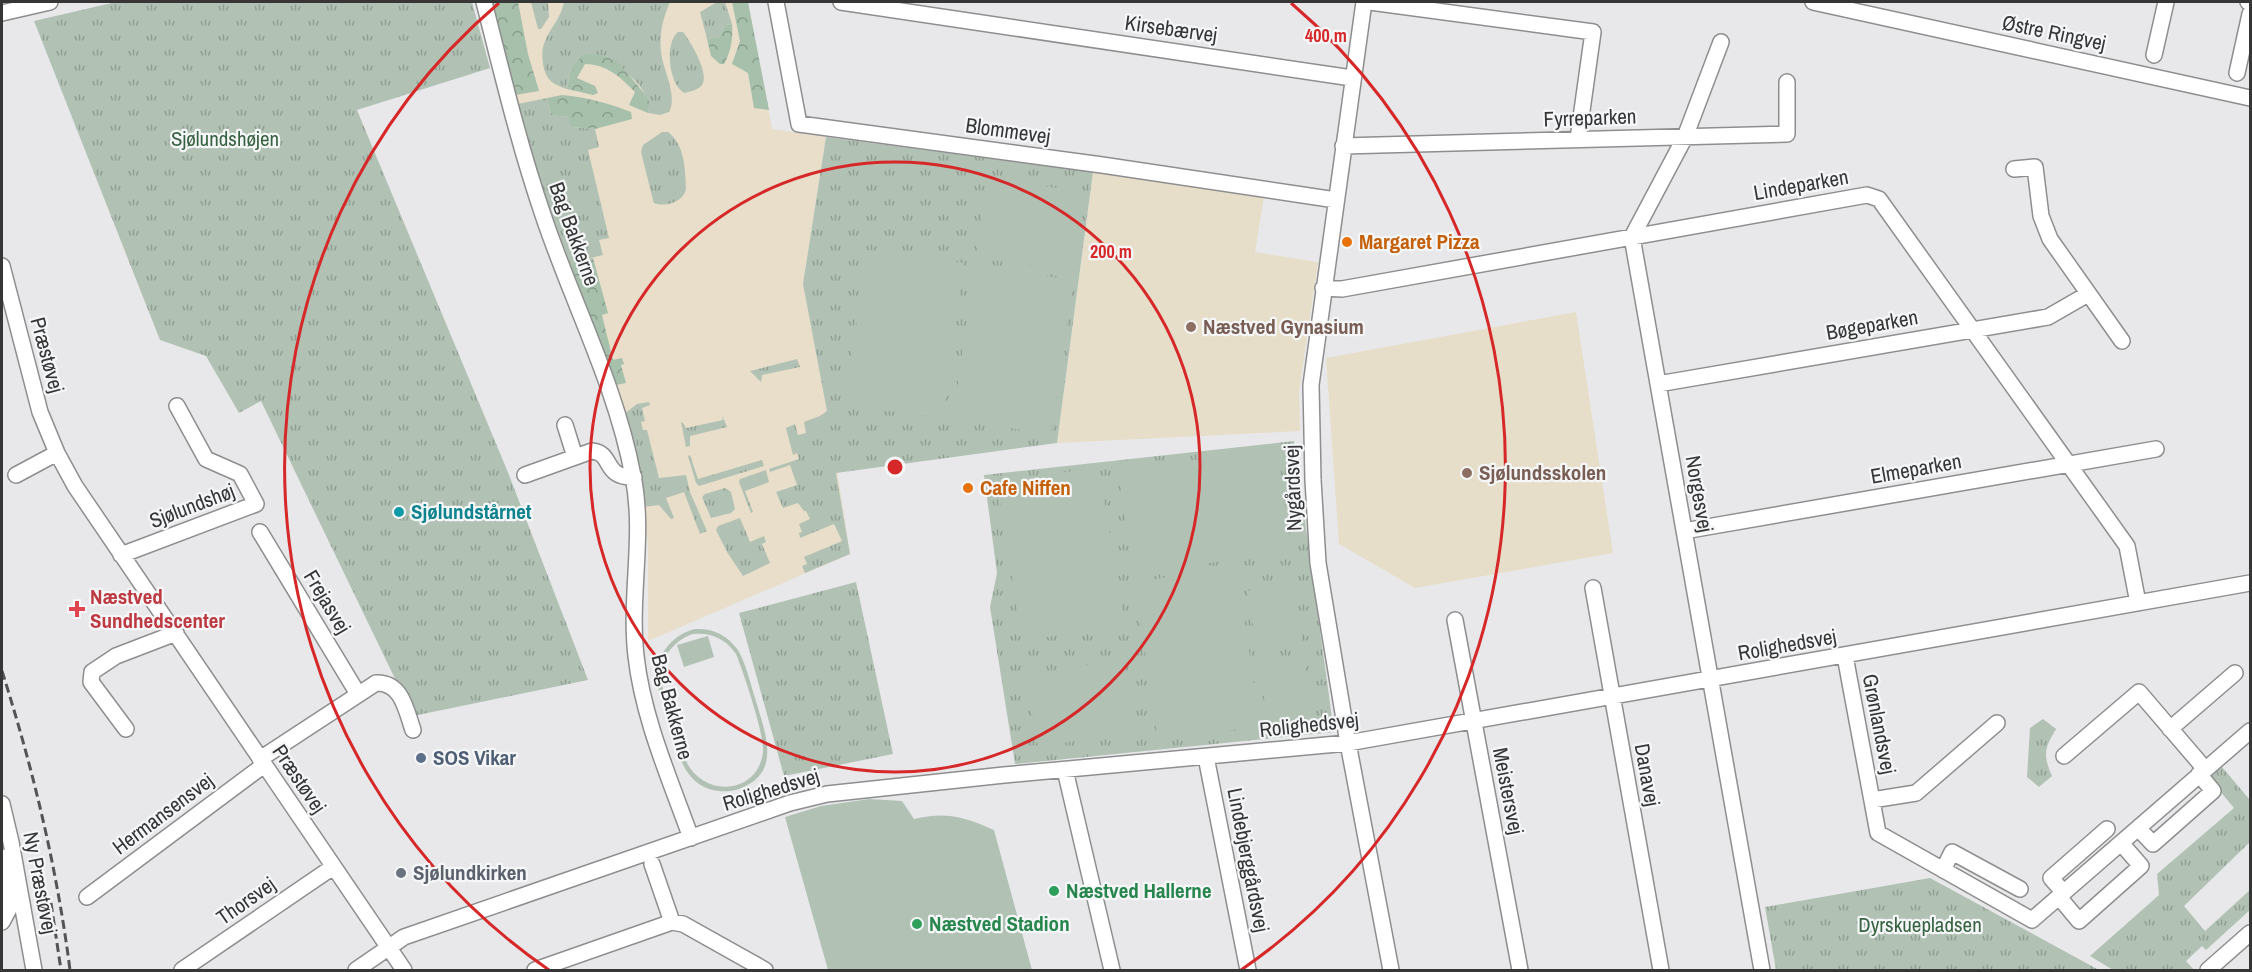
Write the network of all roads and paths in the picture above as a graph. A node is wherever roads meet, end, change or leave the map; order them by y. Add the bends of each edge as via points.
1 (50, 2) edge
2 (484, 2) edge
3 (776, 2) edge
4 (841, 2) edge
5 (1364, 2) edge
6 (1371, 2) edge
7 (1813, 2) edge
8 (2166, 2) edge
9 (2, 13) edge
10 (2250, 14) edge
11 (1721, 42) dead end
12 (2154, 55) dead end
13 (2237, 73) dead end
14 (1353, 78) junction
15 (1787, 82) dead end
16 (2250, 98) edge
17 (1685, 136) junction
18 (1578, 140) junction
19 (1343, 146) junction
20 (2014, 169) dead end
21 (1336, 200) junction
22 (1632, 237) junction
23 (2, 266) edge
24 (1323, 288) junction
25 (2088, 294) junction
26 (1970, 328) junction
27 (2122, 341) dead end
28 (1658, 384) junction
29 (177, 406) dead end
30 (565, 425) dead end
31 (2156, 450) dead end
32 (57, 453) junction
33 (575, 457) junction
34 (2068, 464) junction
35 (525, 474) dead end
36 (16, 475) dead end
37 (634, 477) junction
38 (1684, 531) junction
39 (260, 532) dead end
40 (121, 555) junction
41 (2250, 583) edge
42 (1593, 588) dead end
43 (2138, 603) junction
44 (1455, 620) dead end
45 (176, 633) junction
46 (1845, 656) junction
47 (2235, 673) dead end
48 (1710, 680) junction
49 (358, 694) junction
50 (1612, 697) junction
51 (1474, 721) junction
52 (1997, 723) dead end
53 (126, 729) dead end
54 (2170, 729) junction
55 (413, 730) dead end
56 (2250, 731) edge
57 (1348, 743) junction
58 (2064, 756) dead end
59 (1206, 757) junction
60 (262, 762) junction
61 (1065, 770) junction
62 (2202, 772) junction
63 (1872, 800) junction
64 (2, 804) edge
65 (2107, 828) dead end
66 (2138, 828) junction
67 (691, 838) junction
68 (2121, 843) junction
69 (2, 857) edge
70 (652, 864) dead end
71 (333, 867) junction
72 (1943, 870) junction
73 (2020, 889) dead end
74 (2061, 895) junction
75 (87, 897) dead end
76 (2, 922) edge
77 (672, 922) junction
78 (2250, 933) edge
79 (388, 948) junction
80 (569, 964) edge
81 (34, 970) edge
82 (182, 970) edge
83 (356, 970) edge
84 (404, 970) edge
85 (536, 970) edge
86 (765, 970) edge
87 (1112, 970) edge
88 (1248, 970) edge
89 (1391, 970) edge
90 (1520, 970) edge
91 (1661, 970) edge
92 (1762, 970) edge
93 (2208, 970) edge

1 - 9 street
2 - 37 street, Bag Bakkerne via 543,215 599,363
3 - 21 street, Blommevej via 799,124
4 - 14 street, Kirsebærvej
5 - 14 street, Nygårdsvej
6 - 18 street via 1593,32
7 - 16 street, Østre Ringvej
8 - 12 street
10 - 13 street
11 - 17 street
14 - 19 street, Nygårdsvej
15 - 17 street, Fyrreparken via 1787,134
17 - 18 street, Fyrreparken
17 - 22 street
18 - 19 street, Fyrreparken
19 - 21 street, Nygårdsvej
20 - 25 street via 2035,167 2040,216
21 - 24 street, Nygårdsvej
22 - 24 street, Lindeparken via 1342,289
22 - 26 street, Lindeparken via 1867,195 1879,199
22 - 28 street, Norgesvej
23 - 32 street, Præstøvej via 40,412
24 - 57 street, Nygårdsvej via 1311,385 1314,529
25 - 26 street, Bøgeparken via 2048,317
25 - 27 street
26 - 28 street, Bøgeparken
26 - 34 street, Lindeparken
28 - 38 street, Norgesvej
29 - 40 street, Sjølundshøj via 206,459 240,474 256,504
30 - 33 street
31 - 34 street, Elmeparken
32 - 36 street
32 - 40 street, Præstøvej
33 - 35 street
33 - 37 street via 598,452 616,475
34 - 38 street, Elmeparken
34 - 43 street, Lindeparken via 2127,546
37 - 67 street, Bag Bakkerne via 638,523 636,658 650,720
38 - 48 street, Norgesvej
39 - 49 street, Frejasvej
40 - 45 street, Præstøvej
41 - 43 street, Rolighedsvej
42 - 50 street, Danavej
43 - 46 street, Rolighedsvej
44 - 51 street, Meistersvej
45 - 53 street via 116,656 92,672 91,682
45 - 60 street, Præstøvej
46 - 48 street, Rolighedsvej
46 - 63 street, Grønlandsvej
47 - 54 street
48 - 50 street, Rolighedsvej
48 - 92 street, Norgesvej
49 - 55 street via 376,683 393,687 404,703
49 - 60 street
50 - 51 street, Rolighedsvej
50 - 91 street, Danavej
51 - 57 street, Rolighedsvej
51 - 90 street, Meistersvej
52 - 63 street, Grønlandsvej via 1916,793
54 - 58 street via 2139,692
54 - 62 street
56 - 62 street, Grønlandsvej
57 - 59 street, Rolighedsvej
57 - 89 street, Nygårdsvej
59 - 61 street, Rolighedsvej
59 - 88 street, Lindebjerggårdsvej
60 - 71 street, Præstøvej
60 - 75 street, Hermansensvej
61 - 67 street, Rolighedsvej via 827,794
61 - 87 street
62 - 66 street, Grønlandsvej
62 - 66 street via 2213,791 2153,844
63 - 72 street, Grønlandsvej via 1878,833
64 - 81 street, Ny Præstøvej
65 - 74 street via 2051,878
66 - 68 street, Grønlandsvej
67 - 79 street, Rolighedsvej via 404,937
68 - 74 street, Grønlandsvej
68 - 74 street via 2142,866 2079,921
69 - 76 street via 10,897
70 - 77 street
71 - 79 street, Præstøvej
71 - 82 street, Thorsvej
72 - 73 street via 1952,852
72 - 74 street, Grønlandsvej via 2032,920
77 - 80 street
77 - 86 street via 683,924
78 - 93 street
79 - 83 street
79 - 84 street, Præstøvej
80 - 85 street

